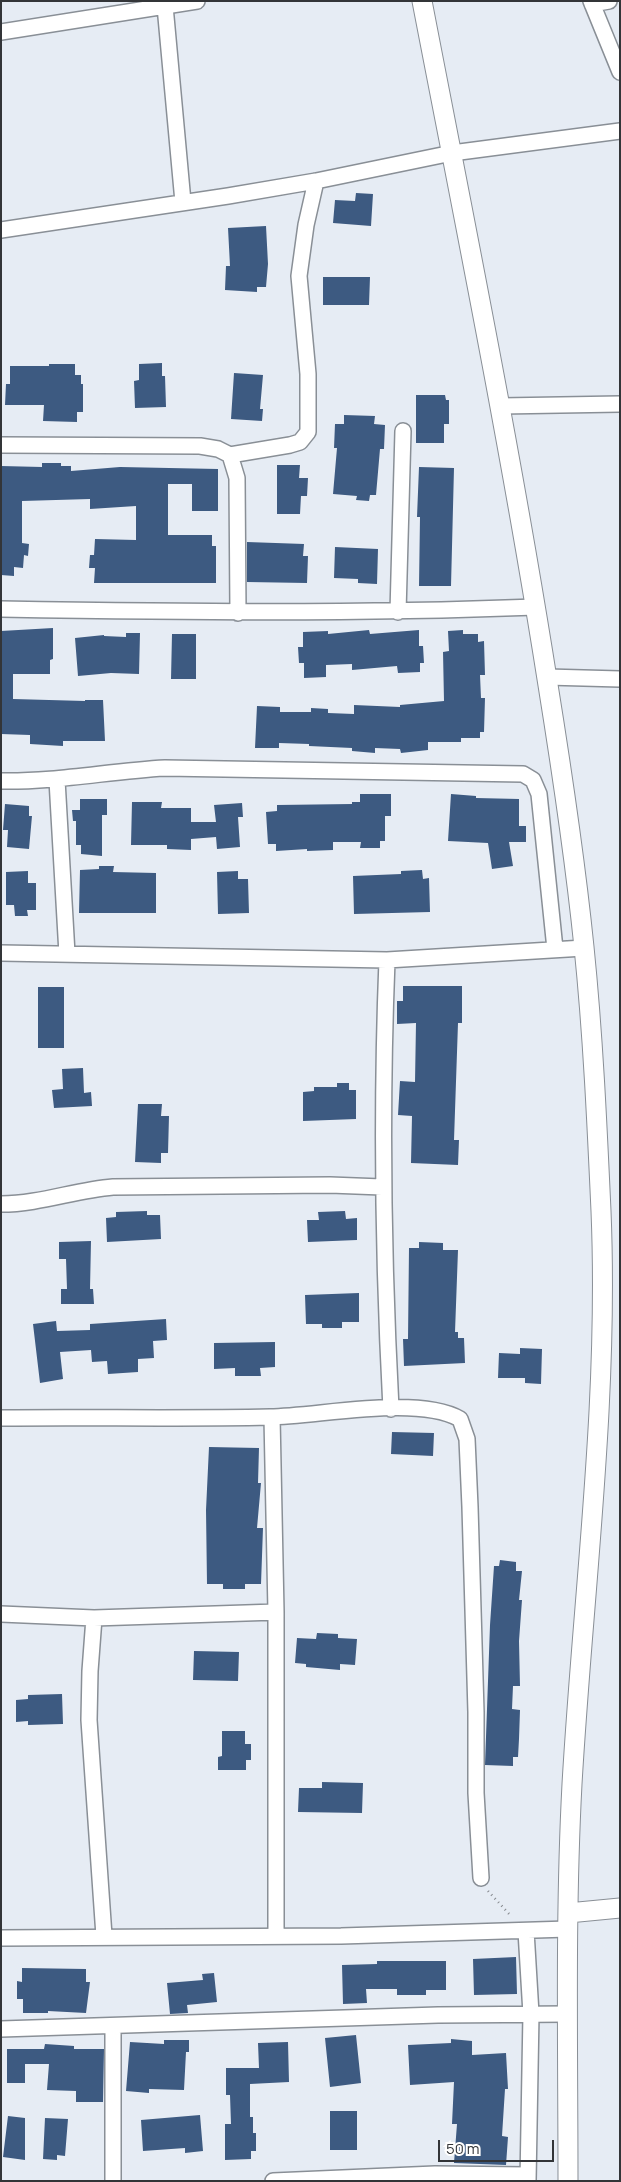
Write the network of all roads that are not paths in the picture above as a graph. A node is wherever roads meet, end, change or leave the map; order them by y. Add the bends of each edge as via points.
1 (197, 1) edge
2 (422, 1) edge
3 (609, 1) edge
4 (591, 3) edge
5 (165, 6) junction
6 (1, 32) edge
7 (620, 72) edge
8 (620, 131) edge
9 (452, 153) junction
10 (316, 180) junction
11 (183, 202) junction
12 (1, 230) edge
13 (620, 404) edge
14 (501, 406) junction
15 (403, 431) dead end
16 (1, 445) edge
17 (230, 455) junction
18 (536, 607) junction
19 (1, 609) edge
20 (398, 612) junction
21 (238, 613) junction
22 (547, 677) junction
23 (620, 679) edge
24 (57, 780) junction
25 (1, 781) edge
26 (556, 948) junction
27 (584, 948) junction
28 (1, 953) edge
29 (66, 954) junction
30 (388, 960) junction
31 (382, 1187) junction
32 (1, 1204) edge
33 (391, 1408) junction
34 (272, 1417) junction
35 (1, 1418) edge
36 (276, 1612) junction
37 (1, 1614) edge
38 (94, 1618) junction
39 (481, 1878) road end
40 (620, 1908) edge
41 (568, 1921) junction
42 (526, 1930) junction
43 (104, 1936) junction
44 (276, 1936) junction
45 (1, 1938) edge
46 (531, 2014) junction
47 (567, 2014) junction
48 (113, 2026) junction
49 (1, 2029) edge
50 (528, 2178) edge
51 (113, 2181) edge
52 (273, 2181) edge
53 (568, 2181) edge

1 - 5 street
2 - 9 street
3 - 4 street
4 - 7 street
5 - 6 street
5 - 11 street
8 - 9 street
9 - 10 street
9 - 14 street
10 - 11 street
10 - 17 street via 299,276 308,374 308,432 300,442 290,446
11 - 12 street
13 - 14 street
14 - 18 street
15 - 20 street
16 - 17 street via 200,446
17 - 21 street via 238,488
18 - 20 street
18 - 22 street
19 - 21 street
20 - 21 street
22 - 23 street
22 - 27 street via 569,819
24 - 25 street
24 - 26 street via 165,768 523,774 533,780 539,794
24 - 29 street
26 - 27 street
26 - 30 street
27 - 41 street via 601,1214 603,1309 572,1785
28 - 29 street
29 - 30 street
30 - 31 street
31 - 32 street via 330,1184 112,1187 88,1189 30,1203
31 - 33 street
33 - 34 street
33 - 39 street via 448,1412 460,1419 466,1439
34 - 35 street
34 - 36 street
36 - 38 street
36 - 44 street
37 - 38 street
38 - 43 street via 89,1720
40 - 41 street
41 - 42 street
41 - 47 street
42 - 44 street
42 - 46 street
43 - 44 street
43 - 45 street
46 - 47 street
46 - 48 street
46 - 50 street
47 - 53 street
48 - 49 street
48 - 51 street
50 - 52 street via 435,2174

